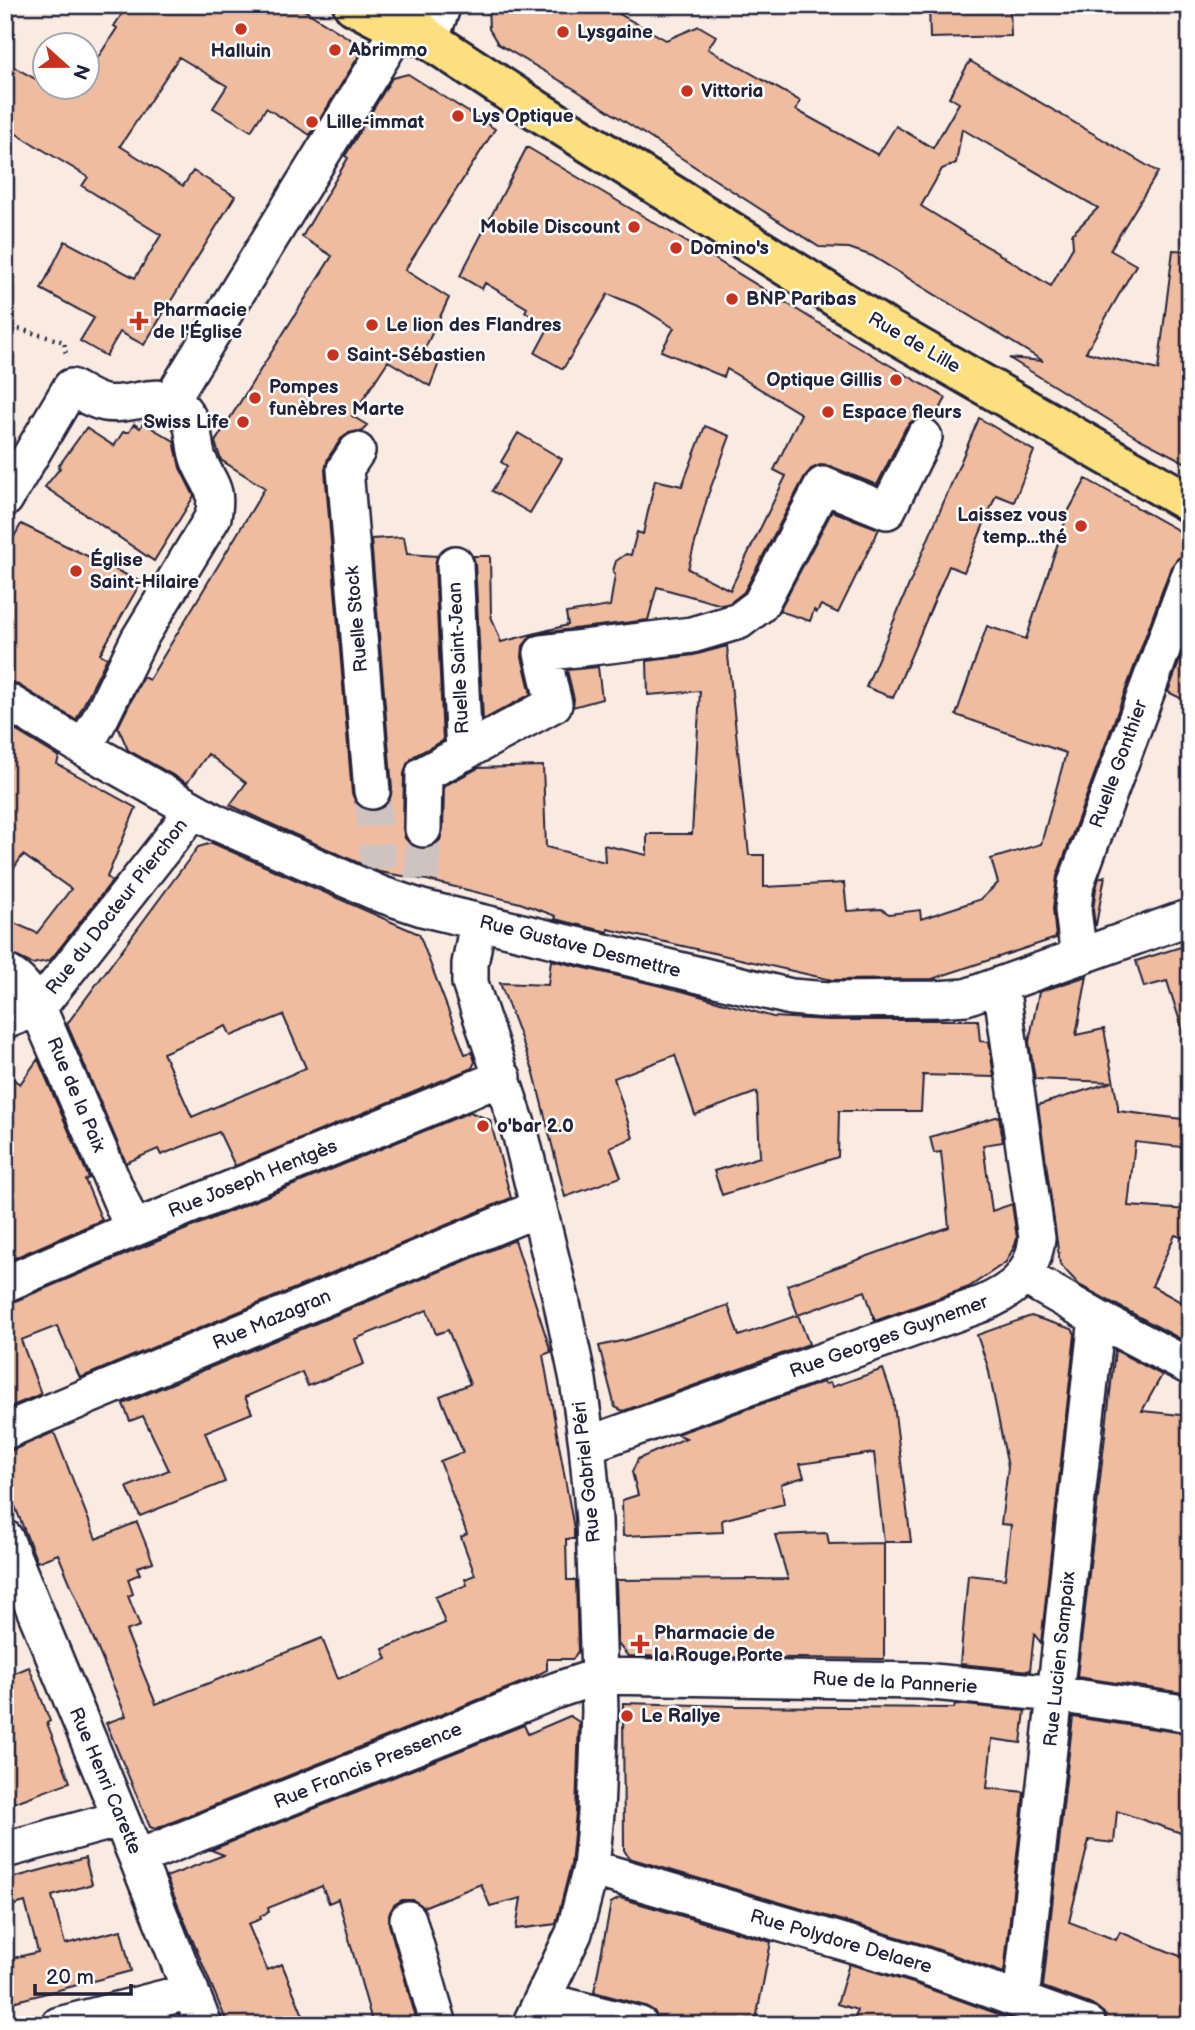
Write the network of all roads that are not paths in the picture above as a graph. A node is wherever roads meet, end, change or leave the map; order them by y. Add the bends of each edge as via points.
1 (353, 5) edge
2 (443, 5) edge
3 (407, 23) edge
4 (171, 400) junction
5 (923, 437) dead end
6 (357, 451) dead end
7 (5, 499) edge
8 (1190, 503) edge
9 (455, 564) dead end
10 (1190, 575) edge
11 (5, 700) edge
12 (84, 748) junction
13 (464, 753) junction
14 (372, 791) tunnel mouth
15 (193, 811) junction
16 (423, 829) tunnel mouth
17 (1190, 916) edge
18 (478, 922) junction
19 (1079, 957) junction
20 (5, 972) edge
21 (1001, 985) junction
22 (38, 1008) junction
23 (5, 1021) edge
24 (503, 1077) junction
25 (539, 1208) junction
26 (133, 1229) junction
27 (1024, 1276) junction
28 (5, 1284) edge
29 (1097, 1318) junction
30 (1190, 1367) edge
31 (5, 1431) edge
32 (587, 1445) junction
33 (5, 1538) edge
34 (13, 1577) edge
35 (599, 1676) junction
36 (1056, 1694) junction
37 (1190, 1714) edge
38 (120, 1819) junction
39 (5, 1850) edge
40 (137, 1858) junction
41 (591, 1868) junction
42 (408, 1919) dead end
43 (191, 1991) junction
44 (1021, 2000) junction
45 (536, 2012) edge
46 (59, 2025) edge
47 (204, 2025) edge
48 (439, 2025) edge
49 (640, 2025) edge
50 (1088, 2025) edge

1 - 3 main road, Rue de Lille
2 - 3 street
3 - 4 street
3 - 8 main road, Rue de Lille via 886,328
4 - 7 street via 108,404 71,387
4 - 12 street via 189,418 195,450 215,493 213,517 139,639
5 - 13 street, Ruelle Saint-Jean via 887,511 823,485 760,605 739,621 692,635 542,653 554,704
6 - 14 street, Ruelle Stock via 345,469
9 - 13 street, Ruelle Saint-Jean
10 - 19 street, Ruelle Gonthier via 1076,883 1073,910
11 - 12 street, Rue Gustave Desmettre
12 - 15 street, Rue Gustave Desmettre
13 - 16 street, Ruelle Saint-Jean via 424,774
15 - 18 street, Rue Gustave Desmettre via 237,832 422,893
15 - 22 street, Rue du Docteur Pierchon
17 - 19 street, Rue Gustave Desmettre
18 - 21 street, Rue Gustave Desmettre via 791,997 952,999
18 - 24 street, Rue Gabriel Péri via 470,983
19 - 21 street, Rue Gustave Desmettre
20 - 22 street, Rue de la Paix via 21,983
21 - 27 street via 1037,1238
22 - 23 street, Rue du Docteur Pierchon
22 - 26 street, Rue de la Paix
24 - 25 street, Rue Gabriel Péri
24 - 26 street, Rue Joseph Hentgès
25 - 31 street, Rue Mazagran
25 - 32 street, Rue Gabriel Péri via 570,1341
26 - 28 street, Rue Joseph Hentgès
27 - 29 street
27 - 32 street, Rue Georges Guynemer via 982,1304
29 - 30 street
29 - 36 street, Rue Lucien Sampaix
32 - 35 street, Rue Gabriel Péri
33 - 34 street, Rue Henri Carette
34 - 38 street, Rue Henri Carette
35 - 36 street, Rue de la Pannerie via 923,1681
35 - 40 street, Rue Francis Pressence
35 - 41 street, Rue Gabriel Péri via 598,1787
36 - 37 street, Rue de la Pannerie
36 - 44 street, Rue Lucien Sampaix
38 - 39 street
38 - 40 street, Rue Henri Carette
40 - 43 street, Rue Henri Carette
41 - 44 street, Rue Polydore Delaere via 919,1964
41 - 45 street, Rue Gabriel Péri via 574,1933
42 - 48 street
43 - 46 street
43 - 47 street, Rue Henri Carette
44 - 50 street, Rue Polydore Delaere
45 - 49 street

